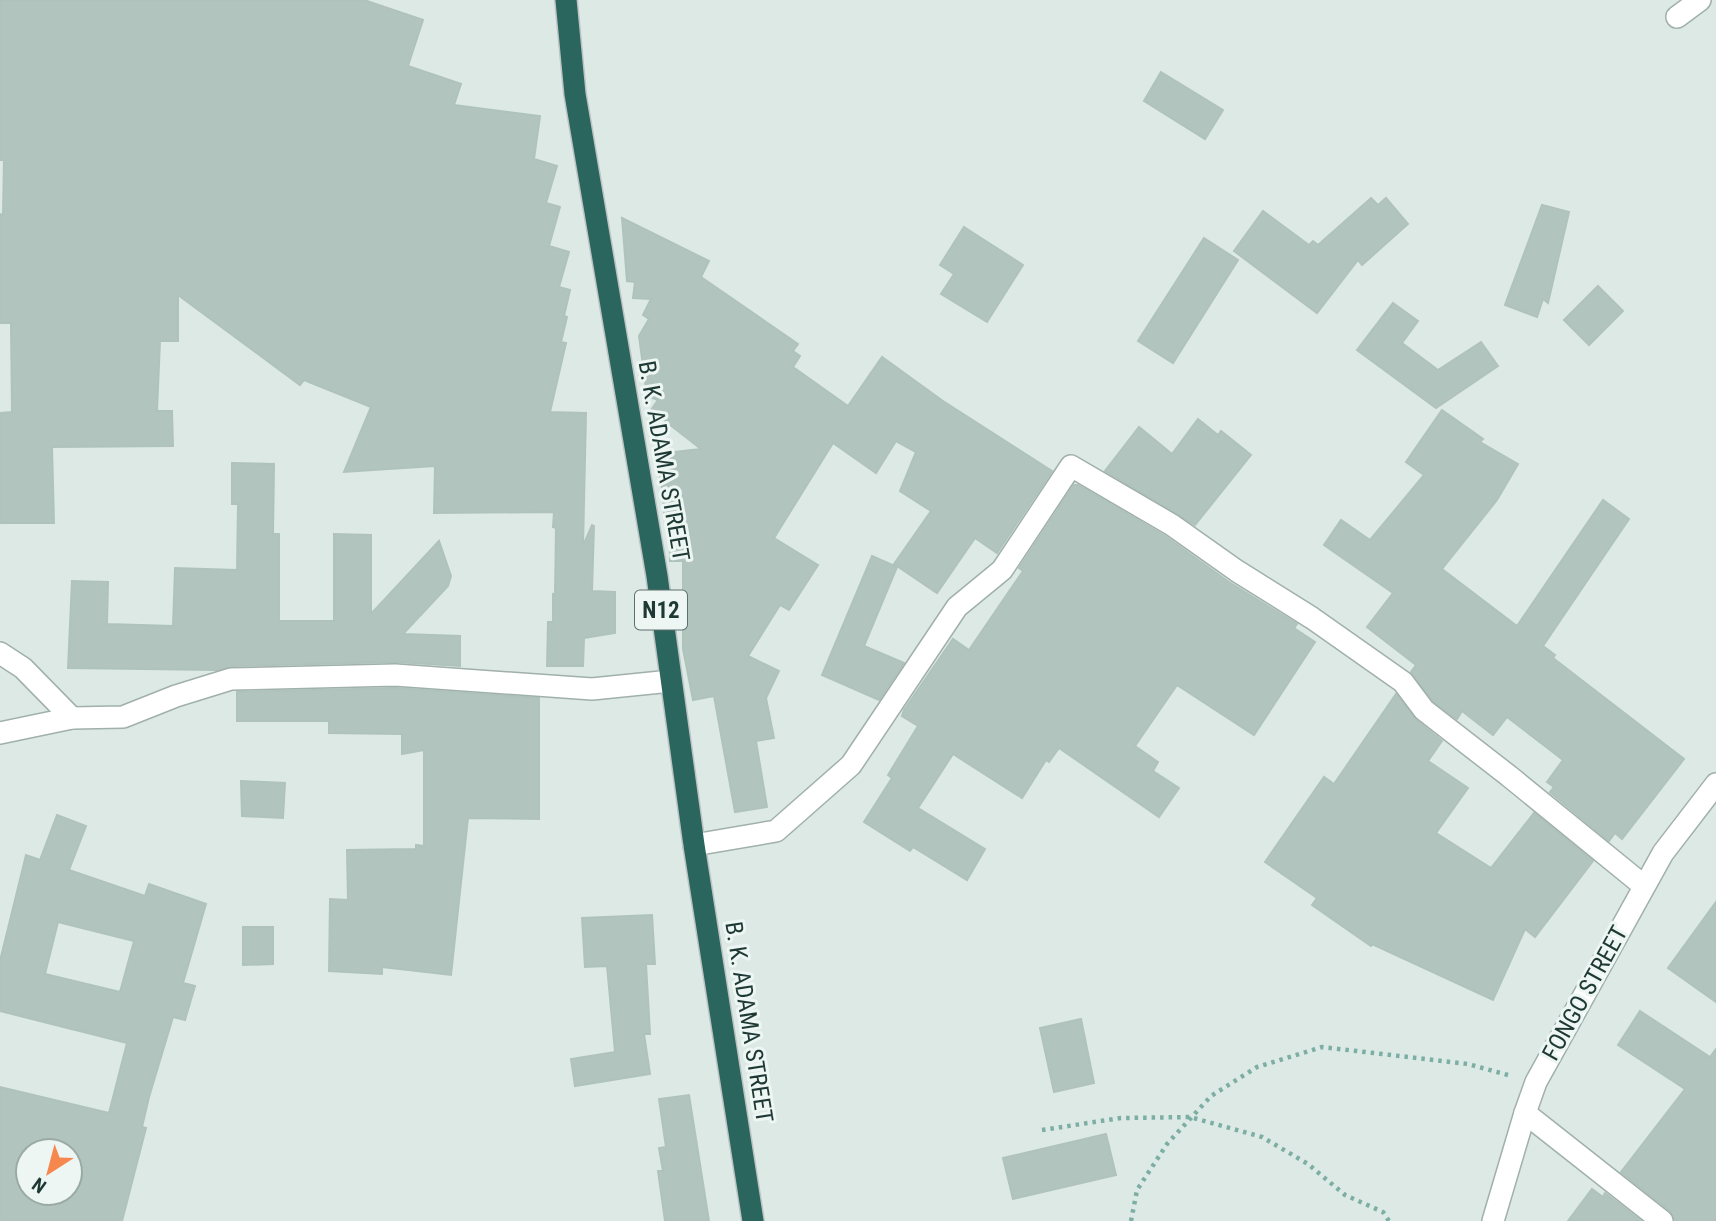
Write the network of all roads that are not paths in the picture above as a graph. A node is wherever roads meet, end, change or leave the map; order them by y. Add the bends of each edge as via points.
1 (566, 0) edge
2 (1700, 0) edge
3 (1677, 17) dead end
4 (0, 653) edge
5 (671, 681) junction
6 (72, 718) junction
7 (0, 733) edge
8 (1716, 784) edge
9 (694, 845) junction
10 (1644, 886) junction
11 (1525, 1113) junction
12 (753, 1221) edge
13 (1493, 1221) edge
14 (1662, 1221) edge

1 - 5 highway, B. K. ADAMA STREET / N12 via 575,94
2 - 3 street
4 - 6 street via 23,668
5 - 6 street via 592,689 395,676 231,679 123,717
5 - 9 highway, B. K. ADAMA STREET / N12
6 - 7 street
8 - 10 street, FONGO STREET via 1663,853
9 - 10 street via 776,831 851,765 957,607 1002,570 1071,466 1172,525 1403,682 1424,710
9 - 12 highway, B. K. ADAMA STREET / N12
10 - 11 street, FONGO STREET via 1536,1082
11 - 13 street, FONGO STREET
11 - 14 street

